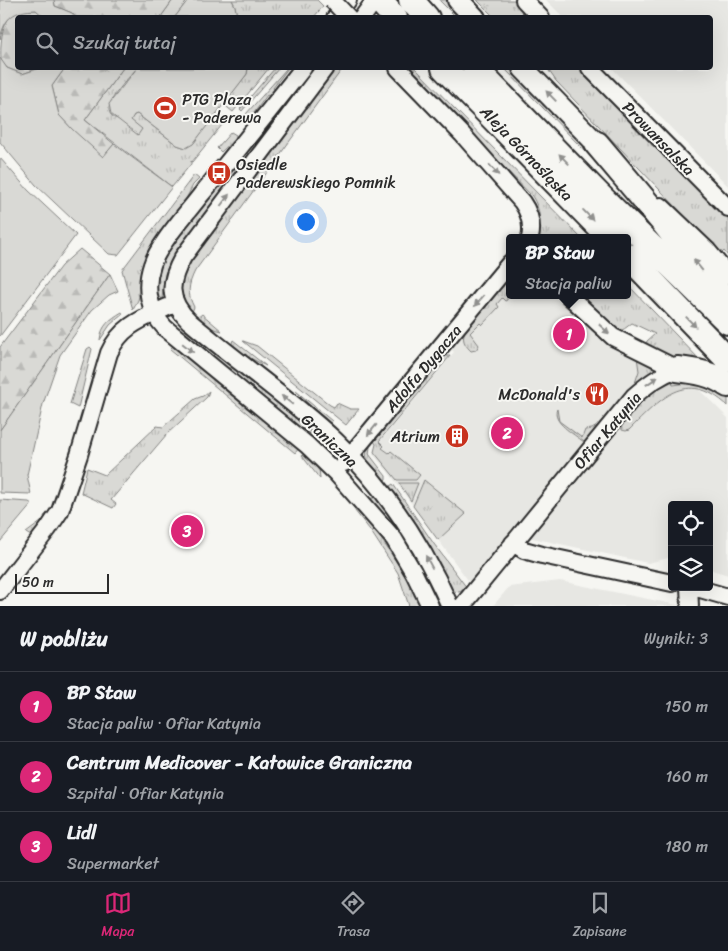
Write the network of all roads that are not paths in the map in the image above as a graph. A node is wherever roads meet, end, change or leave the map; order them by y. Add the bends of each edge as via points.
1 (332, 0) edge
2 (348, 0) edge
3 (377, 0) edge
4 (458, 0) edge
5 (524, 0) edge
6 (411, 9) edge
7 (337, 15) edge
8 (346, 15) edge
9 (364, 15) edge
10 (472, 15) edge
11 (538, 15) edge
12 (301, 70) edge
13 (323, 70) edge
14 (400, 70) edge
15 (446, 70) edge
16 (478, 70) edge
17 (525, 70) edge
18 (592, 70) edge
19 (597, 144) junction
20 (728, 208) edge
21 (531, 234) edge
22 (606, 234) edge
23 (631, 259) edge
24 (506, 268) edge
25 (726, 271) edge
26 (572, 299) edge
27 (728, 303) edge
28 (176, 304) junction
29 (154, 314) junction
30 (728, 322) edge
31 (728, 360) edge
32 (677, 369) junction
33 (728, 385) edge
34 (350, 456) junction
35 (336, 473) junction
36 (513, 543) junction
37 (668, 582) edge
38 (0, 591) edge
39 (689, 591) edge
40 (707, 591) edge
41 (728, 597) edge
42 (430, 606) edge
43 (450, 606) edge
44 (462, 606) edge
45 (690, 606) edge

1 - 8 street, bridge
2 - 7 street
3 - 6 highway
3 - 9 street
4 - 10 main road
5 - 11 street
12 - 29 street via 155,257 148,288
28 -> 13 street via 173,280 183,257
14 -> 21 street, Aleja Górnośląska via 522,202 530,219
15 -> 22 highway, Aleja Górnośląska
30 -> 16 highway, Aleja Górnośląska
19 -> 17 main road
18 - 20 street, Prowansalska
19 - 25 street
27 -> 19 highway
23 -> 31 highway
24 -> 34 street, Adolfa Dygacza
26 -> 32 street via 613,337
28 - 29 street
34 -> 28 street, Graniczna via 326,432 195,326
29 -> 35 street, Graniczna via 165,328 300,439
29 - 38 street via 126,328 118,336 60,511
32 - 33 highway via 697,371
36 -> 32 street, Ofiar Katynia via 634,396 648,383
34 - 35 street, Adolfa Dygacza
43 -> 34 street, Graniczna via 410,531
35 - 42 street, Graniczna via 394,539
36 - 37 street via 542,555
36 - 44 street, Ofiar Katynia
39 - 45 street
40 - 41 street

